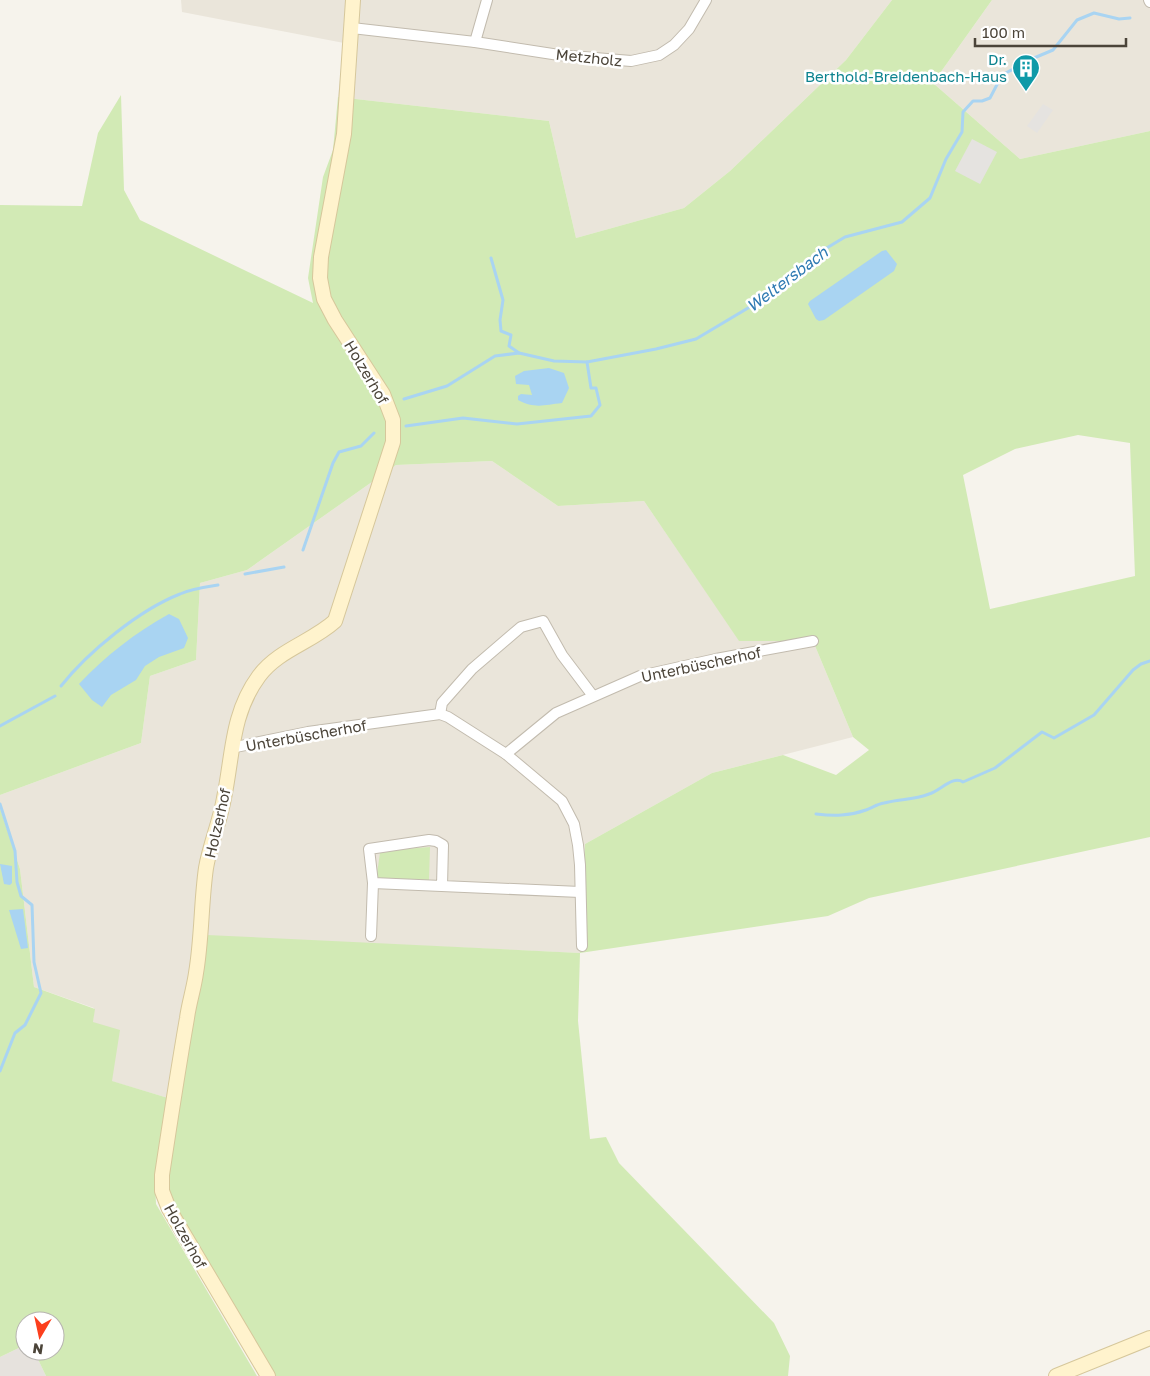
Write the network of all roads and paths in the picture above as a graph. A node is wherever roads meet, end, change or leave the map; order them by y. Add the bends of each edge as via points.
1 (353, 0) edge
2 (487, 0) edge
3 (706, 0) edge
4 (352, 28) junction
5 (476, 42) junction
6 (812, 641) dead end
7 (593, 696) junction
8 (440, 714) junction
9 (231, 748) junction
10 (506, 754) junction
11 (373, 883) junction
12 (442, 886) junction
13 (580, 892) junction
14 (371, 936) dead end
15 (582, 946) dead end
16 (1150, 1338) edge
17 (268, 1376) edge
18 (1056, 1376) edge

1 - 4 street, Holzerhof
2 - 5 street
3 - 5 street, Metzholz via 689,29 674,45 659,55 631,61 558,55
4 - 5 street, Metzholz
4 - 9 street, Holzerhof via 344,134 320,278 324,299 335,320 383,394 393,420 393,442 335,621 284,653 259,675 237,721
6 - 7 street, Unterbüscherhof via 663,670
7 - 8 street via 562,655 542,621 520,627 472,669 442,704
7 - 10 street, Unterbüscherhof via 556,712
8 - 9 street, Unterbüscherhof via 308,732
8 - 10 street
9 - 17 street, Holzerhof via 224,799 209,850 196,974 176,1081 162,1191 169,1209
10 - 13 street via 562,800 574,824 578,844
11 - 12 street
11 - 12 street via 369,849 429,840 443,845
11 - 14 street
12 - 13 street
13 - 15 street
16 - 18 street

